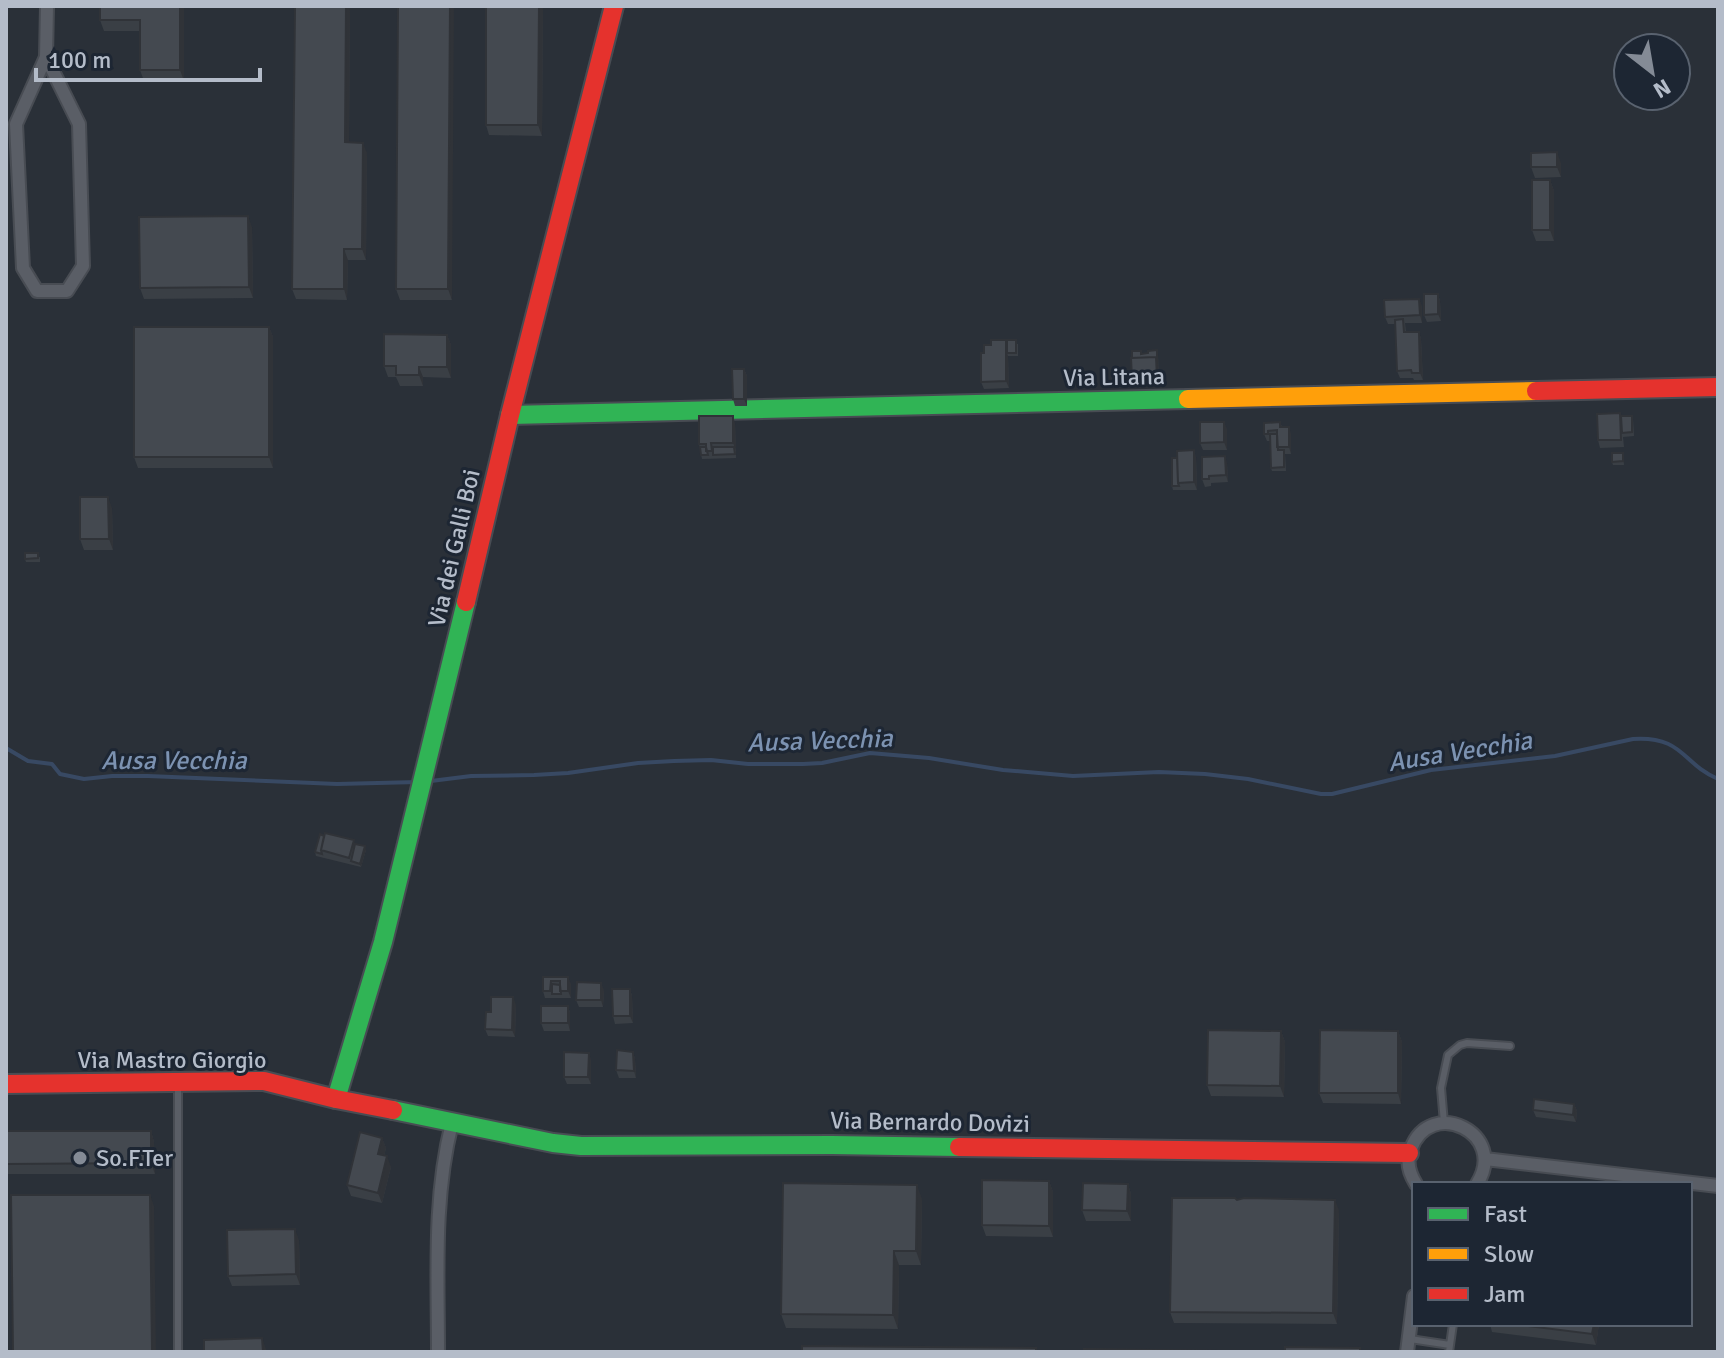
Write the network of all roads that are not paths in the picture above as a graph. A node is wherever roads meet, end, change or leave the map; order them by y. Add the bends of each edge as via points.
1 (47, 6) edge
2 (614, 6) edge
3 (46, 57) junction
4 (1718, 387) edge
5 (510, 415) junction
6 (1510, 1046) dead end
7 (178, 1081) junction
8 (6, 1084) edge
9 (336, 1099) junction
10 (452, 1123) junction
11 (1444, 1123) junction
12 (1409, 1153) junction
13 (1485, 1159) junction
14 (1415, 1182) edge
15 (1478, 1182) edge
16 (1683, 1182) edge
17 (1692, 1183) edge
18 (1718, 1186) edge
19 (1412, 1312) edge
20 (1453, 1326) edge
21 (1408, 1345) edge
22 (1450, 1348) edge
23 (178, 1352) edge
24 (438, 1352) edge

1 - 3 street
2 - 5 street, Via dei Galli Boi
3 - 3 street via 16,124 23,268 37,291 67,291 83,266 79,124
4 - 5 street, Via Litana
5 - 9 street, Via dei Galli Boi via 417,808
6 - 11 lane via 1467,1043 1448,1055 1441,1088
7 - 8 street, Via Mastro Giorgio
7 - 9 street, Via Mastro Giorgio via 264,1081
7 - 23 lane
9 - 10 street, Via Mastro Giorgio
10 - 12 street, Via Bernardo Dovizi via 581,1146
10 - 24 street via 438,1206
11 - 12 street via 1422,1132
11 - 13 street via 1472,1133
12 - 14 street
13 - 15 street
13 - 16 street
17 - 18 street
19 - 21 street
20 - 22 lane
21 - 22 lane

